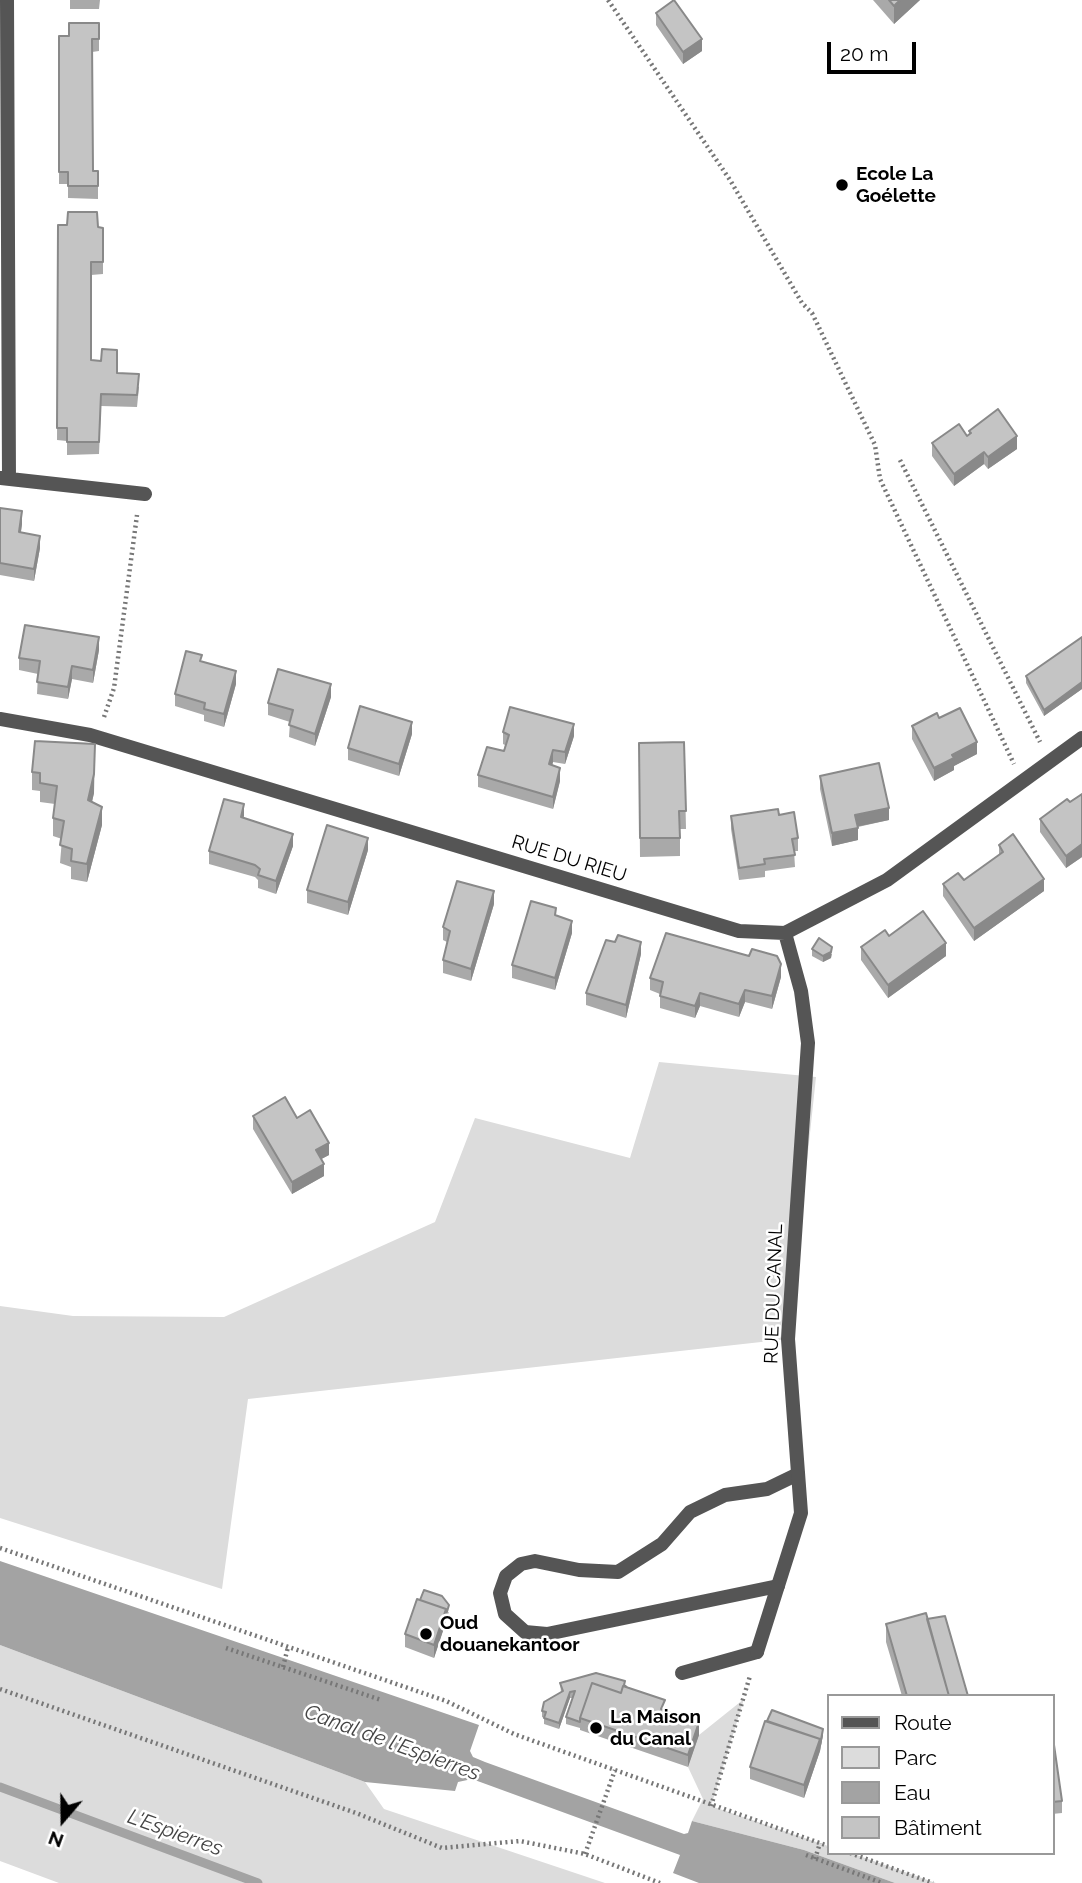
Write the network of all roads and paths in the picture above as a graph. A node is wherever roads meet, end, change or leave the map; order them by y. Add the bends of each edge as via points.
1 (7, 0) edge
2 (608, 0) edge
3 (4, 325) edge
4 (900, 460) dead end
5 (5, 479) edge
6 (142, 494) joint
7 (0, 719) edge
8 (97, 738) junction
9 (1082, 738) edge
10 (1050, 761) junction
11 (1022, 782) junction
12 (785, 933) junction
13 (799, 1474) junction
14 (0, 1548) edge
15 (778, 1586) junction
16 (288, 1647) junction
17 (226, 1648) dead end
18 (757, 1652) junction
19 (282, 1667) junction
20 (682, 1673) dead end
21 (0, 1689) edge
22 (381, 1700) dead end
23 (615, 1770) junction
24 (711, 1806) junction
25 (820, 1843) junction
26 (827, 1846) edge
27 (585, 1854) junction
28 (806, 1855) dead end
29 (856, 1855) edge
30 (815, 1859) junction
31 (660, 1883) edge
32 (882, 1883) edge
33 (933, 1883) edge

1 - 3 street
2 - 11 path via 730,180 812,313 875,445 880,479
3 - 5 street
4 - 10 path
5 - 6 street
6 - 8 path via 114,688
7 - 8 street, RUE DU RIEU
8 - 12 street, RUE DU RIEU via 739,931
9 - 10 street, RUE DU RIEU
10 - 11 street, RUE DU RIEU
11 - 12 street, RUE DU RIEU via 887,880
12 - 13 street, RUE DU CANAL via 801,991 808,1043 788,1339
13 - 15 street, RUE DU CANAL via 801,1513
13 - 15 street via 767,1489 725,1494 690,1511 662,1544 618,1572 535,1561 521,1564 506,1576 500,1593 505,1614 525,1632 547,1634
14 - 16 path
15 - 18 street, RUE DU CANAL
16 - 19 path
16 - 23 path via 446,1702 514,1734
17 - 19 path
18 - 20 street
18 - 24 path
19 - 22 path
21 - 27 path via 356,1813 442,1848 520,1841
23 - 24 path
23 - 27 path
24 - 25 path
25 - 26 path
25 - 30 path
27 - 31 path
28 - 30 path
29 - 33 path
30 - 32 path

